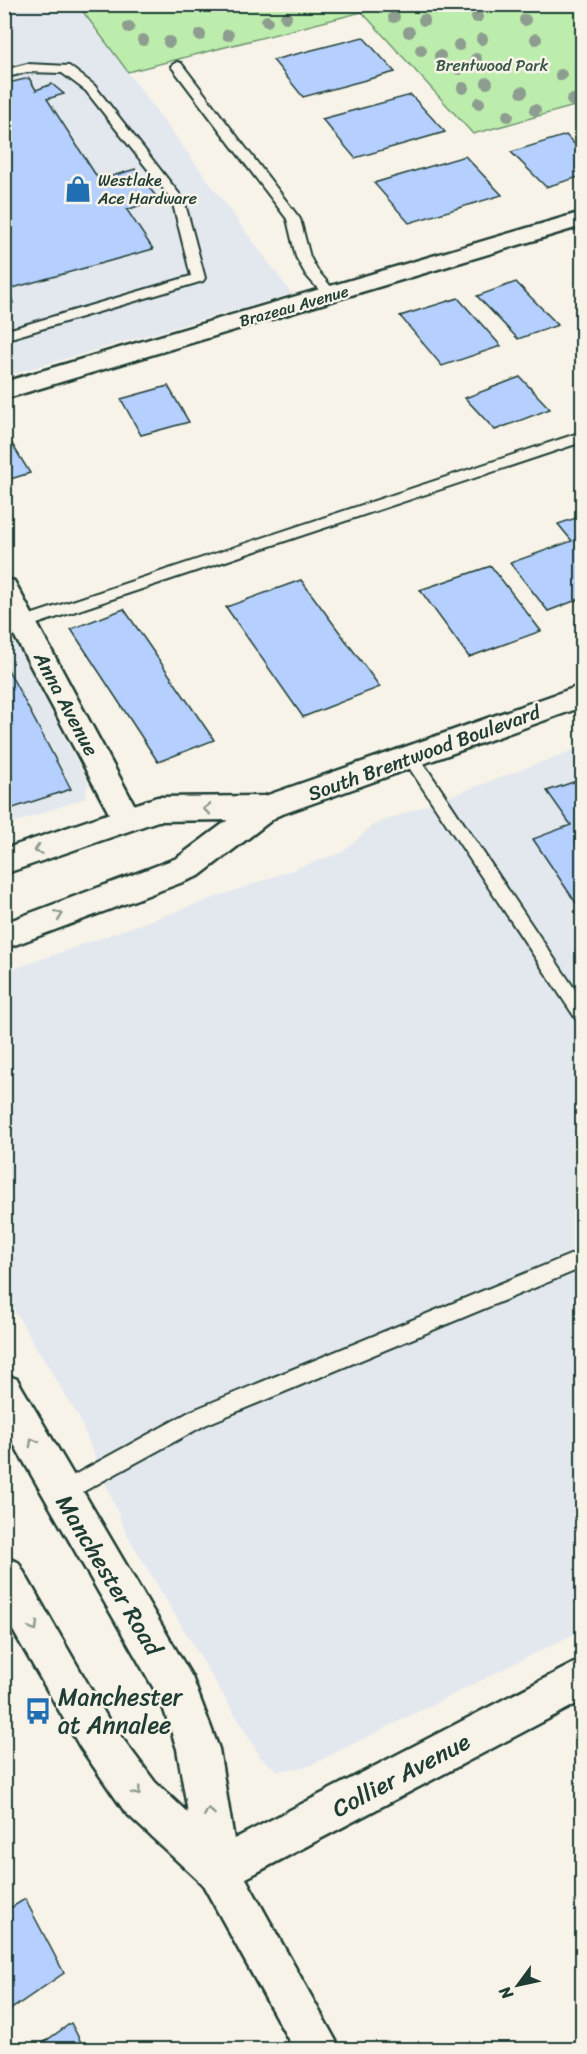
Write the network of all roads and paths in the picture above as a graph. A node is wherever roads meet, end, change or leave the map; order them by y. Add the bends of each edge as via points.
1 (177, 66) dead end
2 (4, 74) edge
3 (582, 219) edge
4 (332, 295) junction
5 (4, 336) edge
6 (4, 391) edge
7 (582, 438) edge
8 (4, 588) edge
9 (24, 623) junction
10 (582, 696) edge
11 (412, 759) junction
12 (266, 808) junction
13 (128, 819) junction
14 (4, 862) edge
15 (4, 936) edge
16 (582, 1014) edge
17 (582, 1259) edge
18 (4, 1391) edge
19 (61, 1493) junction
20 (4, 1576) edge
21 (582, 1679) edge
22 (218, 1870) junction
23 (319, 2049) edge

1 - 4 lane via 293,219 303,257
2 - 5 lane via 27,68 65,69 90,88 178,200 198,278
3 - 4 main road, Brazeau Avenue
4 - 6 main road, Brazeau Avenue
7 - 9 lane
8 - 9 main road, Anna Avenue
9 - 13 main road, Anna Avenue
10 - 11 main road, South Brentwood Boulevard
11 - 12 main road, South Brentwood Boulevard
11 - 16 lane
12 -> 13 main road, South Brentwood Boulevard via 157,809
15 -> 12 main road, South Brentwood Boulevard via 188,867
13 -> 14 main road, South Brentwood Boulevard
17 - 19 lane via 198,1418
19 -> 18 main road, Manchester Road
22 -> 19 main road, Manchester Road via 198,1749 178,1691
20 -> 22 main road, Manchester Road via 94,1733 140,1797
21 - 22 main road, Collier Avenue
22 - 23 main road, Manchester Road

